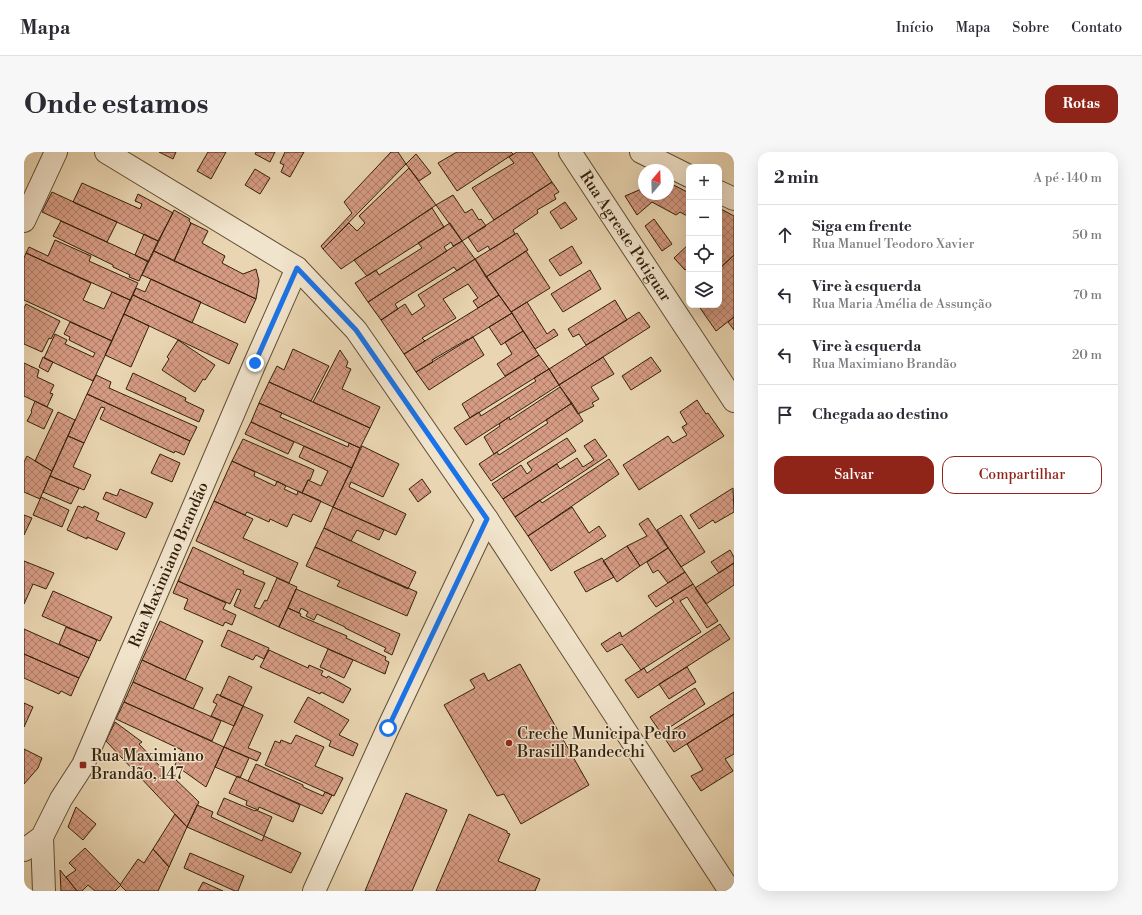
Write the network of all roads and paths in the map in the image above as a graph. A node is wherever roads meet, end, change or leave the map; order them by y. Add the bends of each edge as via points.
1 (56, 152) edge
2 (106, 152) edge
3 (570, 152) edge
4 (641, 152) edge
5 (686, 174) edge
6 (722, 193) edge
7 (734, 199) edge
8 (24, 221) edge
9 (297, 268) junction
10 (734, 401) edge
11 (487, 519) junction
12 (42, 837) junction
13 (24, 850) edge
14 (726, 883) edge
15 (44, 891) edge
16 (314, 891) edge

1 - 8 street
2 - 9 street
3 - 10 street, Rua Agreste Potiguar
4 - 5 street
6 - 7 street
9 - 11 street via 356,330
9 - 12 street, Rua Maximiano Brandão via 83,765 61,799
11 - 14 street
11 - 16 street
12 - 13 street, Rua Maximiano Brandão
12 - 15 street

